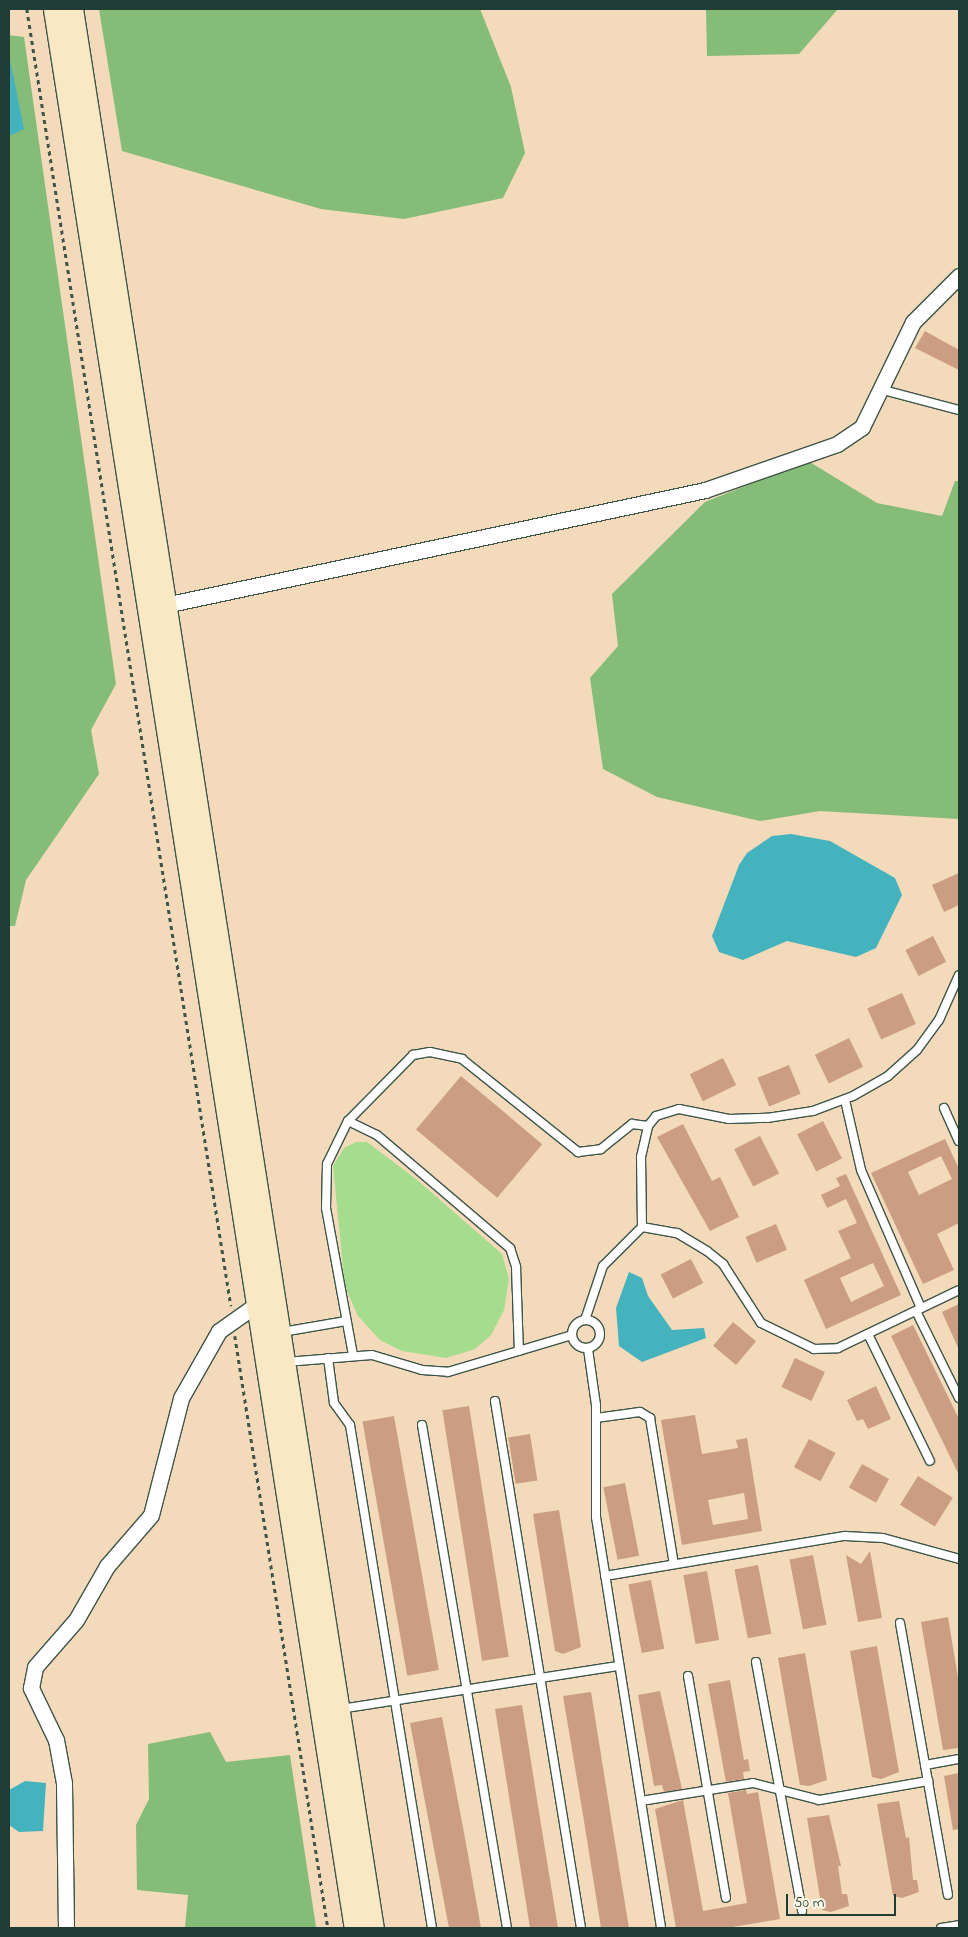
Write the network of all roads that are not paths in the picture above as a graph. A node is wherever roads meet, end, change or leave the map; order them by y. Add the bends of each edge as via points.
1 (54, 9) edge
2 (72, 9) edge
3 (959, 276) edge
4 (879, 389) junction
5 (959, 410) edge
6 (165, 605) junction
7 (959, 975) edge
8 (845, 1100) junction
9 (944, 1108) dead end
10 (348, 1121) junction
11 (648, 1126) junction
12 (959, 1140) edge
13 (642, 1227) junction
14 (959, 1290) edge
15 (257, 1304) junction
16 (919, 1309) junction
17 (585, 1320) junction
18 (346, 1321) junction
19 (280, 1333) junction
20 (868, 1334) junction
21 (572, 1335) junction
22 (588, 1348) junction
23 (519, 1352) junction
24 (352, 1355) junction
25 (328, 1358) junction
26 (284, 1362) junction
27 (959, 1398) edge
28 (495, 1401) dead end
29 (596, 1418) junction
30 (422, 1425) dead end
31 (930, 1461) dead end
32 (959, 1559) edge
33 (674, 1564) junction
34 (605, 1576) junction
35 (900, 1624) dead end
36 (756, 1662) dead end
37 (620, 1666) junction
38 (688, 1676) dead end
39 (540, 1678) junction
40 (467, 1689) junction
41 (395, 1700) junction
42 (339, 1709) junction
43 (959, 1759) edge
44 (925, 1765) junction
45 (928, 1781) junction
46 (779, 1788) junction
47 (707, 1790) junction
48 (641, 1801) junction
49 (948, 1895) dead end
50 (726, 1898) dead end
51 (802, 1911) dead end
52 (959, 1925) edge
53 (66, 1928) edge
54 (355, 1928) edge
55 (373, 1928) edge
56 (432, 1928) edge
57 (507, 1928) edge
58 (581, 1928) edge
59 (661, 1928) edge
60 (941, 1928) edge

1 - 15 main road
2 - 6 main road
3 - 4 street via 913,322
4 - 5 lane
4 - 6 street via 862,428 837,444 705,490
6 - 19 main road
7 - 8 lane via 939,1020 917,1050 888,1076
8 - 11 lane via 813,1111 767,1118 729,1119 679,1109 661,1113
8 - 16 lane via 861,1170
9 - 12 lane
10 - 11 lane via 413,1054 430,1052 462,1058 570,1150 594,1152 632,1124
10 - 18 lane via 330,1154 324,1186
10 - 23 lane via 377,1135 510,1248 516,1267
11 - 13 lane via 638,1175
13 - 17 lane via 603,1266
13 - 20 lane via 677,1233 707,1251 735,1280 754,1317 777,1334 822,1350
14 - 16 lane
15 - 53 street via 233,1318 213,1339 181,1398 154,1510 107,1566 76,1620 37,1662 30,1683 56,1740 64,1783
15 - 54 main road
16 - 20 lane
16 - 27 lane
17 - 21 lane via 575,1325
17 - 22 lane via 596,1324 600,1335
18 - 19 lane
18 - 24 lane
19 - 26 main road
20 - 31 lane
21 - 22 lane via 577,1345
21 - 23 lane
22 - 29 lane
23 - 24 lane via 448,1372
24 - 25 lane
25 - 26 lane
25 - 41 lane via 334,1403 350,1425
26 - 42 main road
28 - 39 lane
29 - 33 lane via 640,1412 650,1418
29 - 34 lane via 594,1496
30 - 40 lane
32 - 33 lane via 858,1535
33 - 34 lane
34 - 37 lane
35 - 44 lane
36 - 46 lane
37 - 39 lane
37 - 48 lane
38 - 47 lane
39 - 40 lane
39 - 58 lane
40 - 41 lane
40 - 57 lane
41 - 42 lane
41 - 56 lane
42 - 55 main road
43 - 44 lane
44 - 45 lane
45 - 46 lane via 819,1800
45 - 49 lane
46 - 47 lane via 753,1783
46 - 51 lane
47 - 48 lane
47 - 50 lane
48 - 59 lane
52 - 60 lane

